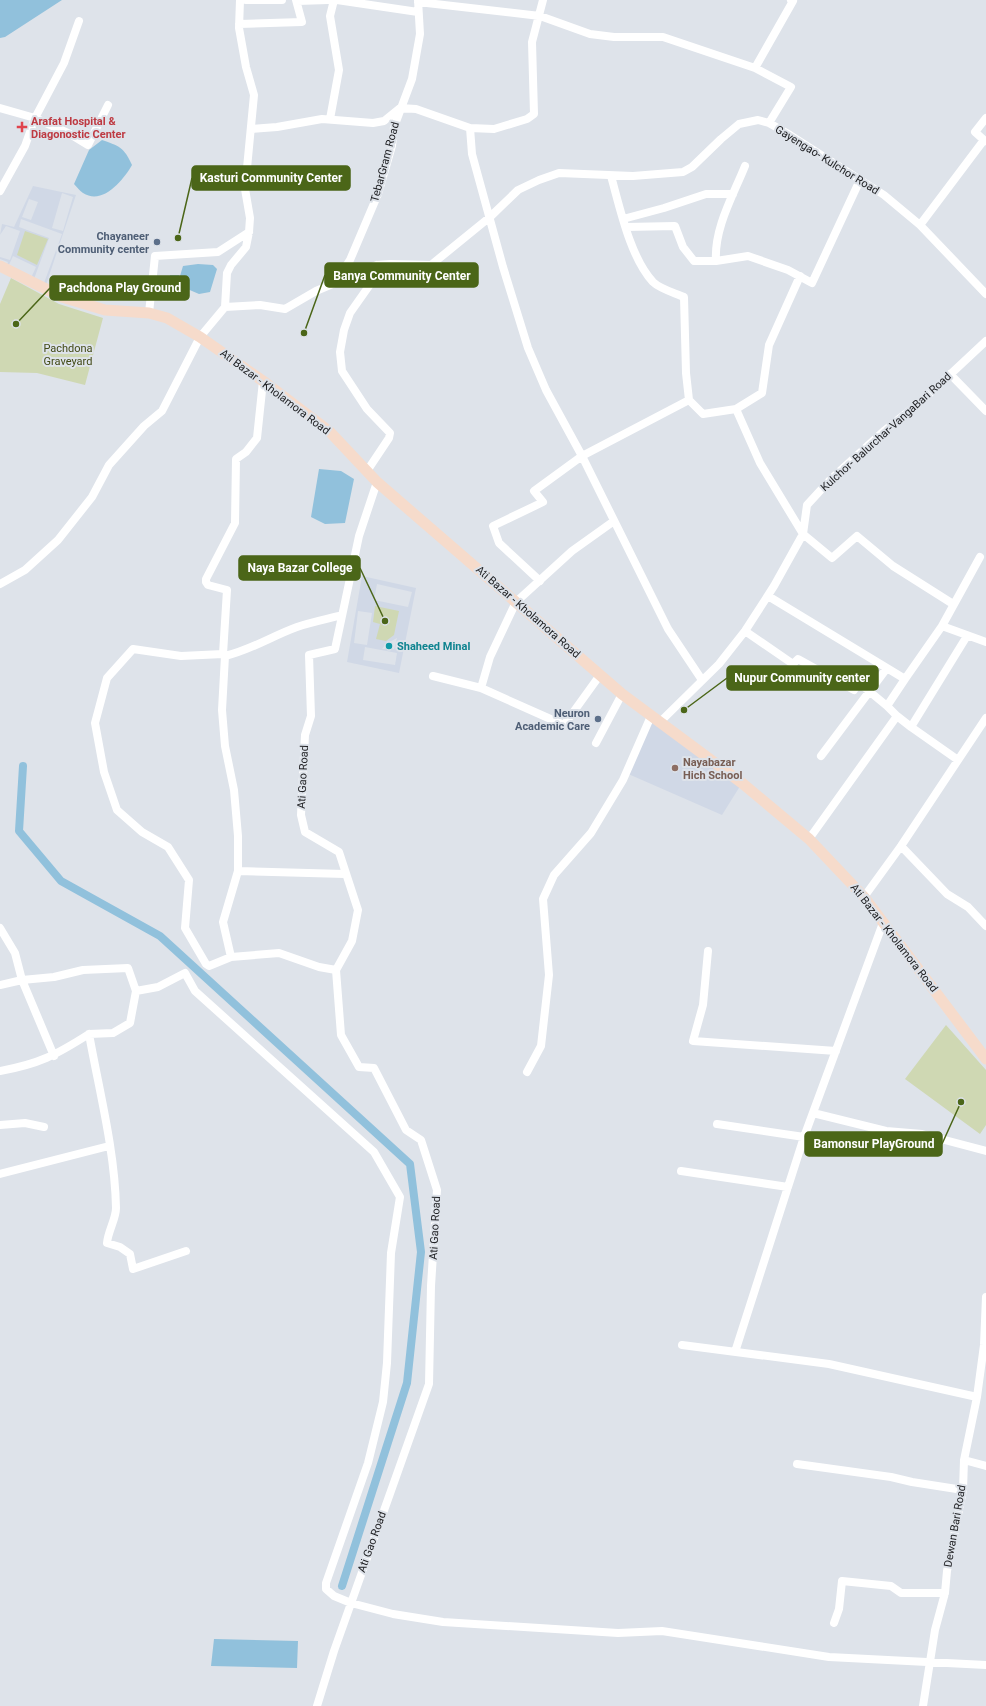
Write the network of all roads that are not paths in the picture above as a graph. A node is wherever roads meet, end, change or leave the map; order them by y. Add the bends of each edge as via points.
1 (240, 0) edge
2 (246, 0) edge
3 (282, 0) edge
4 (328, 0) edge
5 (334, 0) edge
6 (337, 0) edge
7 (543, 0) edge
8 (791, 0) edge
9 (297, 1) edge
10 (418, 1) edge
11 (418, 12) junction
12 (540, 16) junction
13 (79, 22) dead end
14 (239, 24) junction
15 (755, 68) junction
16 (108, 105) dead end
17 (0, 108) edge
18 (400, 108) junction
19 (35, 118) junction
20 (986, 118) edge
21 (330, 119) junction
22 (769, 123) junction
23 (470, 128) junction
24 (252, 129) junction
25 (985, 140) edge
26 (745, 166) dead end
27 (611, 176) junction
28 (860, 180) junction
29 (0, 191) edge
30 (734, 194) junction
31 (490, 217) junction
32 (623, 219) junction
33 (920, 225) junction
34 (626, 227) junction
35 (249, 232) junction
36 (716, 261) junction
37 (377, 265) junction
38 (0, 266) edge
39 (800, 276) junction
40 (337, 280) junction
41 (986, 294) edge
42 (225, 307) junction
43 (149, 313) junction
44 (200, 337) junction
45 (986, 341) edge
46 (950, 374) junction
47 (263, 381) junction
48 (689, 400) junction
49 (736, 409) junction
50 (986, 411) edge
51 (582, 456) junction
52 (367, 471) junction
53 (377, 482) junction
54 (614, 522) junction
55 (803, 534) junction
56 (980, 557) dead end
57 (540, 581) junction
58 (0, 584) edge
59 (768, 596) junction
60 (516, 602) junction
61 (954, 604) junction
62 (342, 616) junction
63 (942, 626) junction
64 (746, 631) junction
65 (968, 636) junction
66 (986, 642) edge
67 (224, 655) junction
68 (887, 668) junction
69 (600, 675) junction
70 (433, 676) dead end
71 (905, 679) junction
72 (702, 680) junction
73 (481, 688) junction
74 (869, 690) junction
75 (622, 694) junction
76 (888, 706) junction
77 (897, 716) junction
78 (986, 718) edge
79 (655, 719) junction
80 (911, 727) junction
81 (596, 743) dead end
82 (821, 756) dead end
83 (958, 760) junction
84 (809, 839) junction
85 (901, 846) junction
86 (238, 870) junction
87 (345, 874) junction
88 (864, 897) junction
89 (883, 923) junction
90 (986, 926) edge
91 (0, 928) edge
92 (708, 951) dead end
93 (231, 957) junction
94 (336, 970) junction
95 (22, 980) junction
96 (0, 985) edge
97 (136, 991) junction
98 (89, 1034) junction
99 (836, 1051) junction
100 (54, 1056) junction
101 (986, 1059) edge
102 (0, 1071) edge
103 (527, 1072) dead end
104 (813, 1114) junction
105 (717, 1124) dead end
106 (0, 1125) edge
107 (44, 1127) dead end
108 (804, 1137) junction
109 (109, 1146) junction
110 (986, 1151) edge
111 (681, 1171) dead end
112 (0, 1174) edge
113 (788, 1187) junction
114 (186, 1251) dead end
115 (986, 1297) edge
116 (682, 1344) dead end
117 (735, 1352) junction
118 (977, 1397) junction
119 (964, 1460) junction
120 (797, 1464) dead end
121 (986, 1466) edge
122 (963, 1490) junction
123 (945, 1593) junction
124 (351, 1603) junction
125 (834, 1623) dead end
126 (931, 1663) junction
127 (986, 1665) edge
128 (317, 1706) edge
129 (923, 1706) edge

1 - 14 street
2 - 3 street
4 - 9 street
5 - 21 street via 330,16 339,70
6 - 11 street
7 - 12 street
8 - 15 street via 793,1
9 - 14 street via 302,22
10 - 11 street, TebarGram Road
10 - 12 street
11 - 18 street, TebarGram Road via 420,34 412,79
12 - 15 street via 590,34 614,37 663,37
12 - 23 street, TebarGram Road via 532,42 534,114 494,129
13 - 19 street via 64,63
14 - 24 street via 246,68 254,95
15 - 22 street via 791,88
16 - 19 street via 88,145
17 - 19 street
18 - 21 street, TebarGram Road via 384,121 373,123
18 - 23 street, TebarGram Road via 416,109
18 - 40 street, TebarGram Road via 378,194 350,260
19 - 29 street via 25,146
20 - 25 street via 975,132
21 - 24 street, TebarGram Road
22 - 27 street, Gayengao- Kulchor Road via 758,120 739,124 692,167 683,172
22 - 28 street, Gayengao- Kulchor Road
23 - 31 street via 472,154
24 - 35 street via 245,189 250,218
25 - 33 street
26 - 30 street
27 - 31 street, Gayengao- Kulchor Road via 559,173 518,190
27 - 32 street
28 - 33 street, Gayengao- Kulchor Road via 884,195
28 - 39 street via 812,282
30 - 32 street via 706,194
30 - 36 street via 720,226 715,246
31 - 37 street, Gayengao- Kulchor Road via 431,265
31 - 51 street via 502,267 528,348 546,390
32 - 34 street
33 - 41 street, Gayengao- Kulchor Road
34 - 36 street via 675,226 683,247 694,261
34 - 48 street via 639,260 654,283 684,297
35 - 42 street via 246,247 227,273
35 - 43 street via 218,252 155,256
36 - 39 street via 748,256
37 - 40 street, Gayengao- Kulchor Road
37 - 52 street via 370,286 350,313 340,352 342,370 367,409 390,433
38 - 43 main road, Ati Bazar - Kholamora Road via 62,297 105,310
39 - 49 street via 769,345 762,393
40 - 42 street, Gayengao- Kulchor Road via 285,309 260,305
42 - 44 street
43 - 44 main road, Ati Bazar - Kholamora Road via 167,318
44 - 47 main road, Ati Bazar - Kholamora Road
44 - 58 street via 162,411 144,426 109,465 92,497 58,540 25,570
45 - 46 street, Kulchor- Balurchar-VangaBari Road
46 - 50 street
46 - 55 street, Kulchor- Balurchar-VangaBari Road via 874,440 807,505
47 - 52 main road, Ati Bazar - Kholamora Road via 330,432
47 - 67 street via 256,438 246,452 236,459 235,523 206,579 208,585 227,590
48 - 49 street via 703,414
48 - 51 street
49 - 55 street via 760,463
51 - 54 street
51 - 57 street via 534,491 543,502 493,526 499,543
52 - 53 main road, Ati Bazar - Kholamora Road
53 - 60 main road, Ati Bazar - Kholamora Road
53 - 62 street via 359,536
54 - 57 street via 572,551
54 - 72 street via 668,629
55 - 59 street, Kulchor- Balurchar-VangaBari Road
55 - 61 street via 832,558 857,536 894,566
56 - 61 street
57 - 60 street
59 - 64 street, Kulchor- Balurchar-VangaBari Road
59 - 68 street
60 - 69 main road, Ati Bazar - Kholamora Road
60 - 73 street via 490,657
61 - 63 street
62 - 67 street via 298,627 239,653
62 - 87 street, Ati Gao Road via 335,649 309,655 311,716 305,735 301,815 305,832 339,852
63 - 65 street
63 - 71 street
64 - 72 street, Kulchor- Balurchar-VangaBari Road
64 - 74 street via 793,664 798,659 854,690 858,682
65 - 66 street
65 - 80 street
67 - 86 street via 222,710 225,746 234,790
67 - 93 street via 180,656 133,649 107,678 95,723 104,772 117,810 142,832 168,846 189,880 185,928 209,966
68 - 71 street
68 - 74 street
69 - 73 street via 564,725
69 - 75 main road, Ati Bazar - Kholamora Road
70 - 73 street
71 - 76 street
72 - 79 street, Kulchor- Balurchar-VangaBari Road
74 - 76 street
74 - 82 street
75 - 79 main road, Ati Bazar - Kholamora Road
75 - 81 street
76 - 77 street
77 - 80 street
77 - 84 street
78 - 83 street
79 - 84 main road, Ati Bazar - Kholamora Road via 742,783
79 - 103 street via 591,833 554,875 543,899 549,975 541,1046
80 - 83 street
83 - 85 street
84 - 88 main road, Ati Bazar - Kholamora Road
85 - 88 street
85 - 90 street via 947,894 968,908
86 - 87 street
86 - 93 street via 223,922
87 - 94 street, Ati Gao Road via 358,910 352,941
88 - 89 main road, Ati Bazar - Kholamora Road
89 - 99 street
89 - 101 main road, Ati Bazar - Kholamora Road
91 - 95 street via 14,953
92 - 99 street via 704,1005 693,1041
93 - 94 street via 279,953
94 - 124 street, Ati Gao Road via 341,1035 359,1067 374,1068 406,1130 421,1140 437,1190 431,1286 429,1384
95 - 96 street
95 - 97 street via 54,977 82,970 128,968
95 - 100 street
97 - 98 street via 130,1023 113,1033
97 - 124 street via 158,987 185,973 195,991 374,1152 400,1197 391,1253 388,1363 383,1402 368,1463 326,1583 326,1589 334,1596
98 - 100 street
98 - 109 street
99 - 104 street
100 - 102 street via 27,1066
104 - 108 street
104 - 110 street via 886,1131 922,1134
105 - 108 street
106 - 107 street via 25,1123
108 - 113 street
109 - 112 street
109 - 114 street via 116,1210 107,1243 120,1247 130,1254 133,1269
111 - 113 street
113 - 117 street
115 - 118 street, Dewan Bari Road via 984,1344
116 - 117 street
117 - 118 street via 829,1364
118 - 119 street, Dewan Bari Road
119 - 121 street
119 - 122 street, Dewan Bari Road
120 - 122 street via 891,1476
122 - 123 street, Dewan Bari Road
123 - 125 street via 901,1593 891,1586 842,1581 839,1609
123 - 126 street, Dewan Bari Road via 935,1630
124 - 126 street via 393,1614 443,1622 618,1633 662,1631 829,1657
124 - 128 street, Ati Gao Road
126 - 127 street
126 - 129 street, Dewan Bari Road

